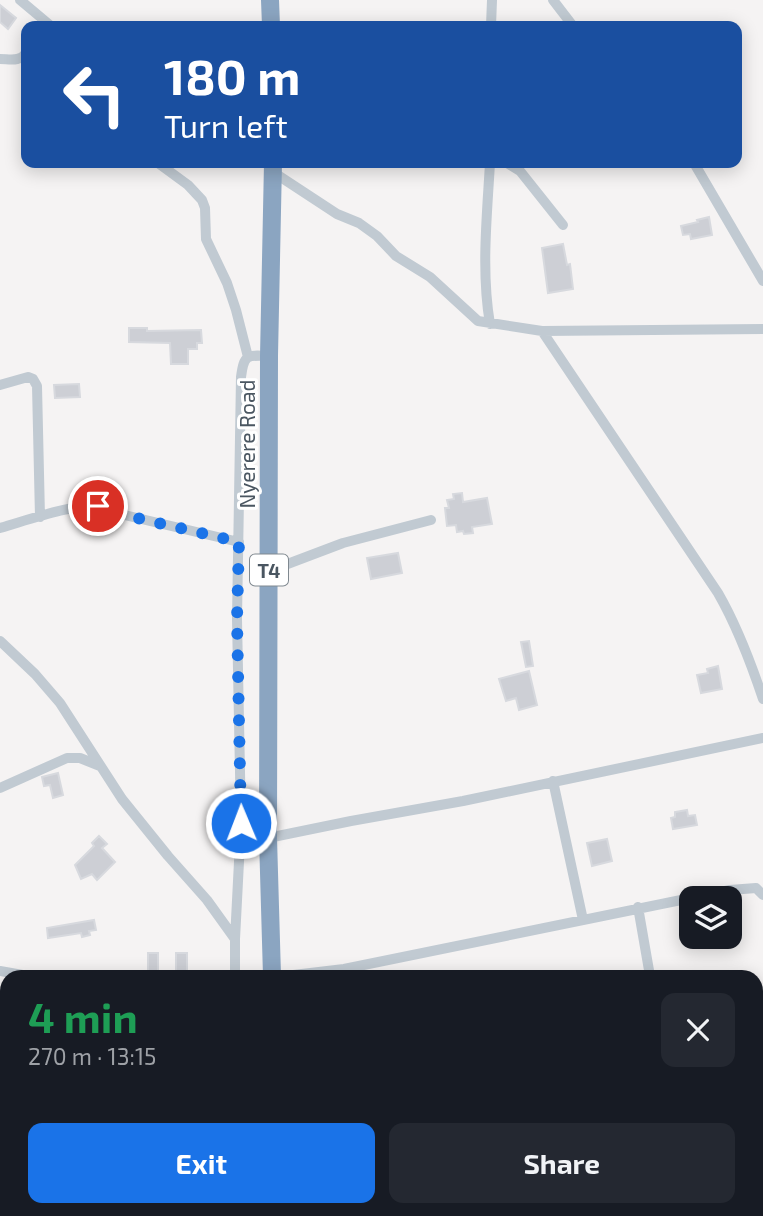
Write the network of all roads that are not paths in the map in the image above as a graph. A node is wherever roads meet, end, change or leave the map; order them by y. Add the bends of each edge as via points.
1 (20, 0) edge
2 (270, 0) edge
3 (492, 0) edge
4 (553, 0) edge
5 (45, 21) edge
6 (271, 21) edge
7 (491, 21) edge
8 (569, 21) edge
9 (21, 58) edge
10 (0, 59) edge
11 (165, 168) edge
12 (273, 168) edge
13 (490, 168) edge
14 (517, 168) edge
15 (697, 168) edge
16 (563, 225) dead end
17 (763, 281) edge
18 (490, 324) junction
19 (763, 329) edge
20 (542, 331) junction
21 (269, 356) junction
22 (248, 358) junction
23 (0, 385) edge
24 (40, 517) junction
25 (431, 520) dead end
26 (0, 528) edge
27 (239, 542) junction
28 (269, 571) junction
29 (0, 641) edge
30 (763, 699) edge
31 (763, 738) edge
32 (100, 766) junction
33 (553, 781) junction
34 (0, 788) edge
35 (268, 838) junction
36 (763, 895) edge
37 (638, 907) junction
38 (583, 920) junction
39 (235, 939) junction
40 (235, 970) edge
41 (272, 970) edge
42 (336, 970) edge
43 (649, 970) edge

1 - 5 street
2 - 6 highway
3 - 7 street
4 - 8 street
9 - 10 street
11 - 22 street via 202,200 206,239 230,292
12 - 18 street via 337,214 359,223 478,321
12 - 21 highway, Nyerere Road / T4
13 - 18 street via 485,257
14 - 16 street
15 - 17 street
18 - 20 street
19 - 20 street
20 - 30 street via 718,593
21 - 22 street
21 - 28 highway, Nyerere Road / T4
22 - 27 street via 243,361 241,377
23 - 24 street via 28,377 37,386
24 - 26 street
24 - 27 street via 98,506
25 - 28 street via 344,543
27 - 39 street via 241,823
28 - 35 highway, Nyerere Road / T4
29 - 32 street via 60,703
31 - 33 street
32 - 34 street via 67,758
32 - 39 street
33 - 35 street
33 - 38 street
35 - 41 highway, Nyerere Road / T4
36 - 37 street via 750,887
37 - 38 street
37 - 43 street
38 - 42 street
39 - 40 street

